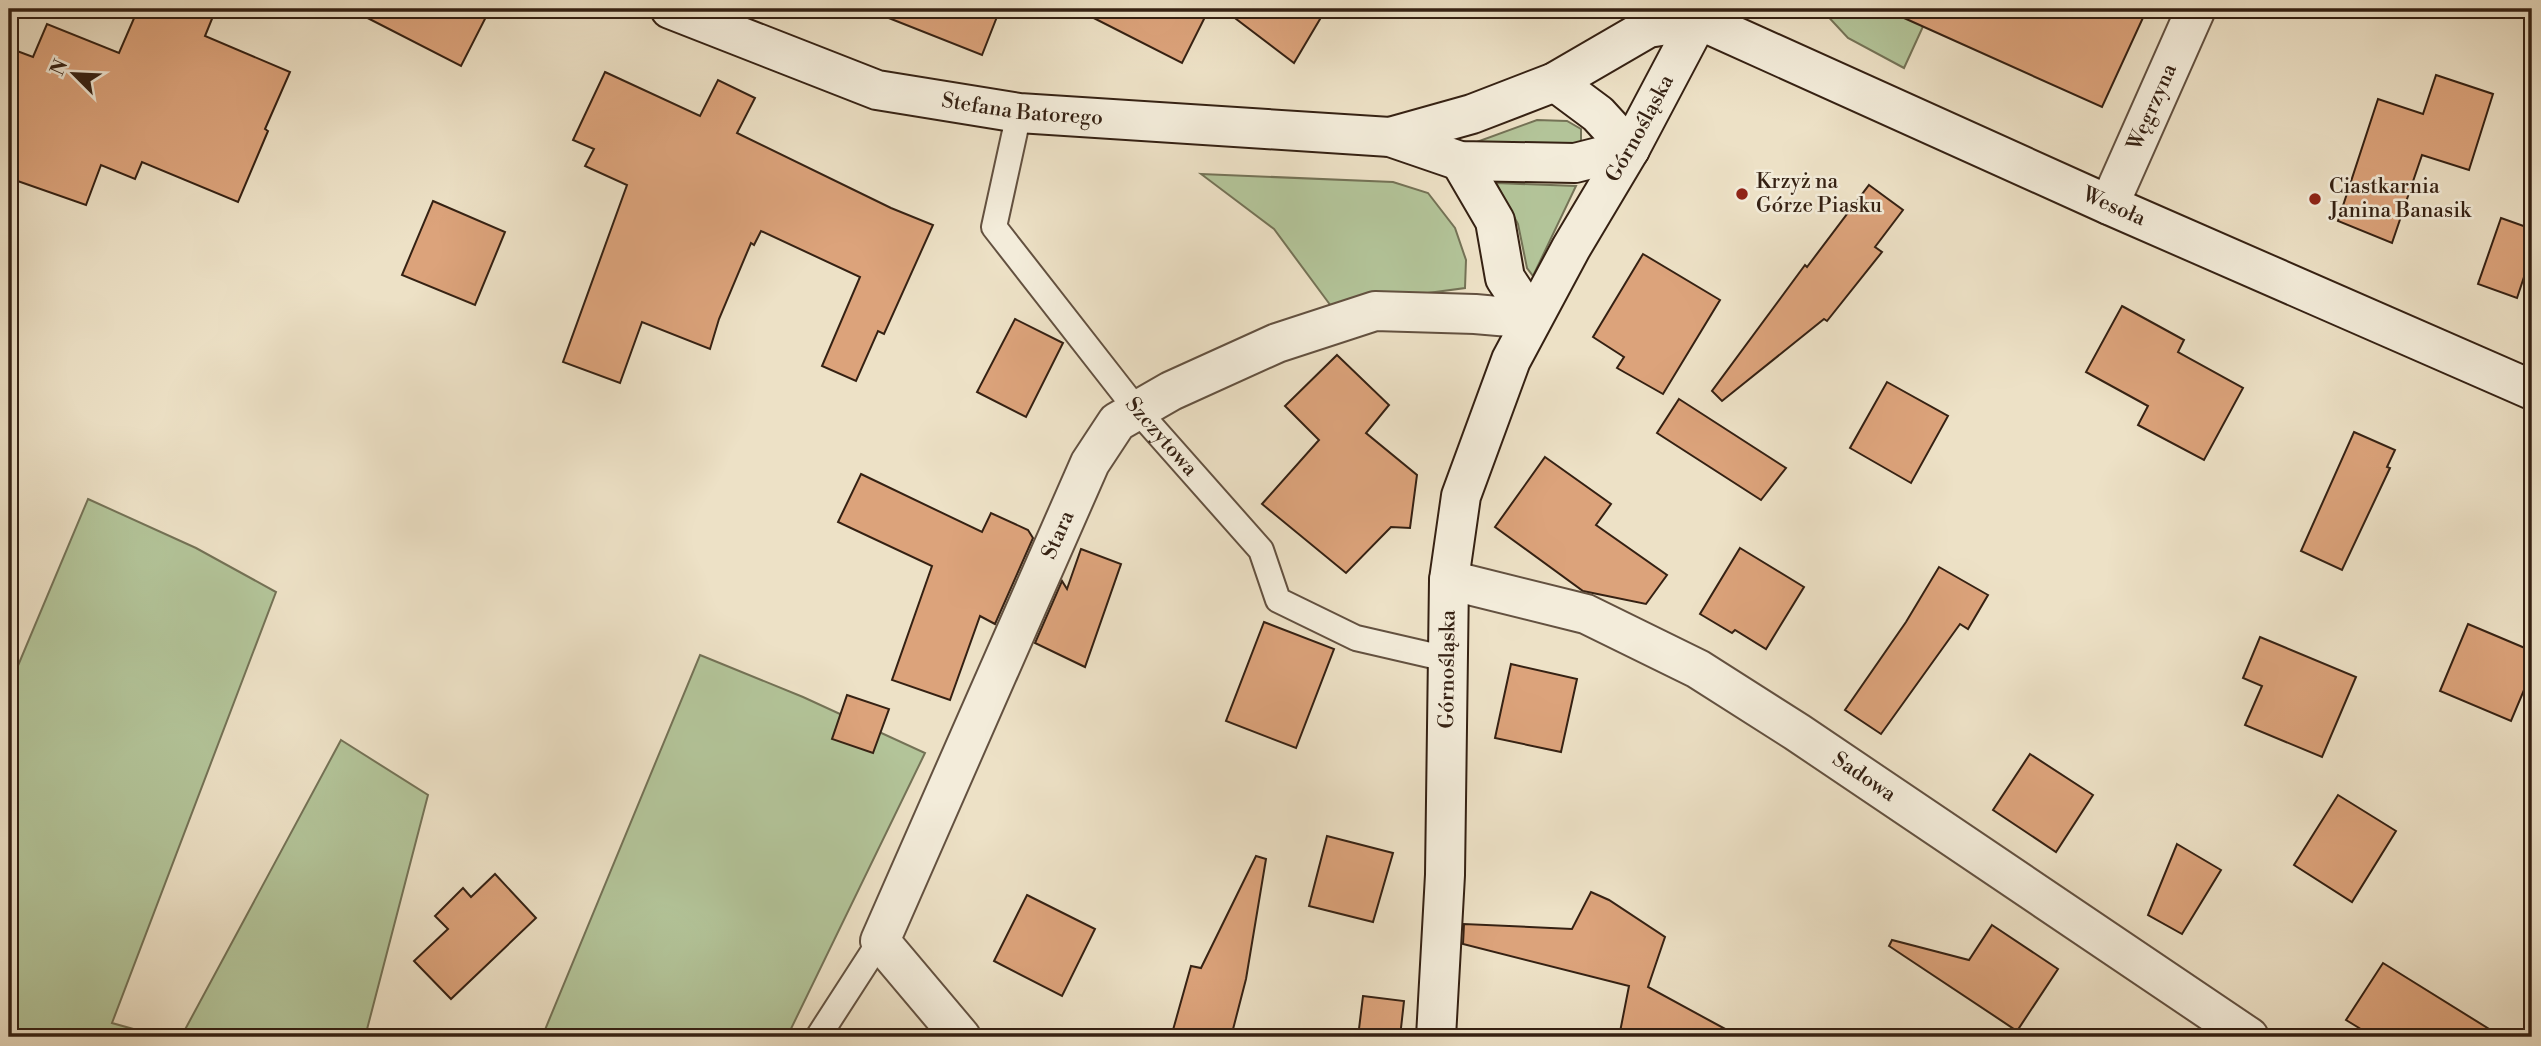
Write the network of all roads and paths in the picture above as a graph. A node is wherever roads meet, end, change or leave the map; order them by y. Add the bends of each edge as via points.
1 (670, 9) edge
2 (2196, 9) edge
3 (1701, 14) edge
4 (1555, 82) junction
5 (1019, 113) junction
6 (1390, 136) junction
7 (1630, 149) junction
8 (1460, 161) junction
9 (2109, 205) junction
10 (1532, 318) junction
11 (2532, 390) edge
12 (1137, 411) junction
13 (1449, 580) junction
14 (1447, 659) junction
15 (880, 941) junction
16 (818, 1037) edge
17 (961, 1037) edge
18 (1436, 1037) edge
19 (2249, 1037) edge

1 - 5 street, Stefana Batorego via 877,90
2 - 9 street, Węgrzyna
3 - 4 street, Stefana Batorego via 1648,28
3 - 7 street, Górnośląska
3 - 9 street, Wesoła
4 - 6 street, Stefana Batorego via 1472,114
4 - 7 street via 1598,114
5 - 6 street, Stefana Batorego
5 - 12 lane, Szczytowa via 994,226
6 - 8 street, Stefana Batorego
7 - 8 street, Stefana Batorego via 1575,163
7 - 10 street, Górnośląska
8 - 10 street via 1495,221 1504,278
9 - 11 street, Wesoła
10 - 12 street, Stara via 1375,311 1278,343
10 - 13 street, Górnośląska via 1510,360 1461,496
12 - 14 lane, Szczytowa via 1261,550 1279,600 1356,638
12 - 15 street, Stara via 1117,422 1090,463
13 - 14 street, Górnośląska
13 - 19 street, Sadowa via 1586,614 1698,669
14 - 18 street, Górnośląska via 1445,876
15 - 16 lane
15 - 17 street

